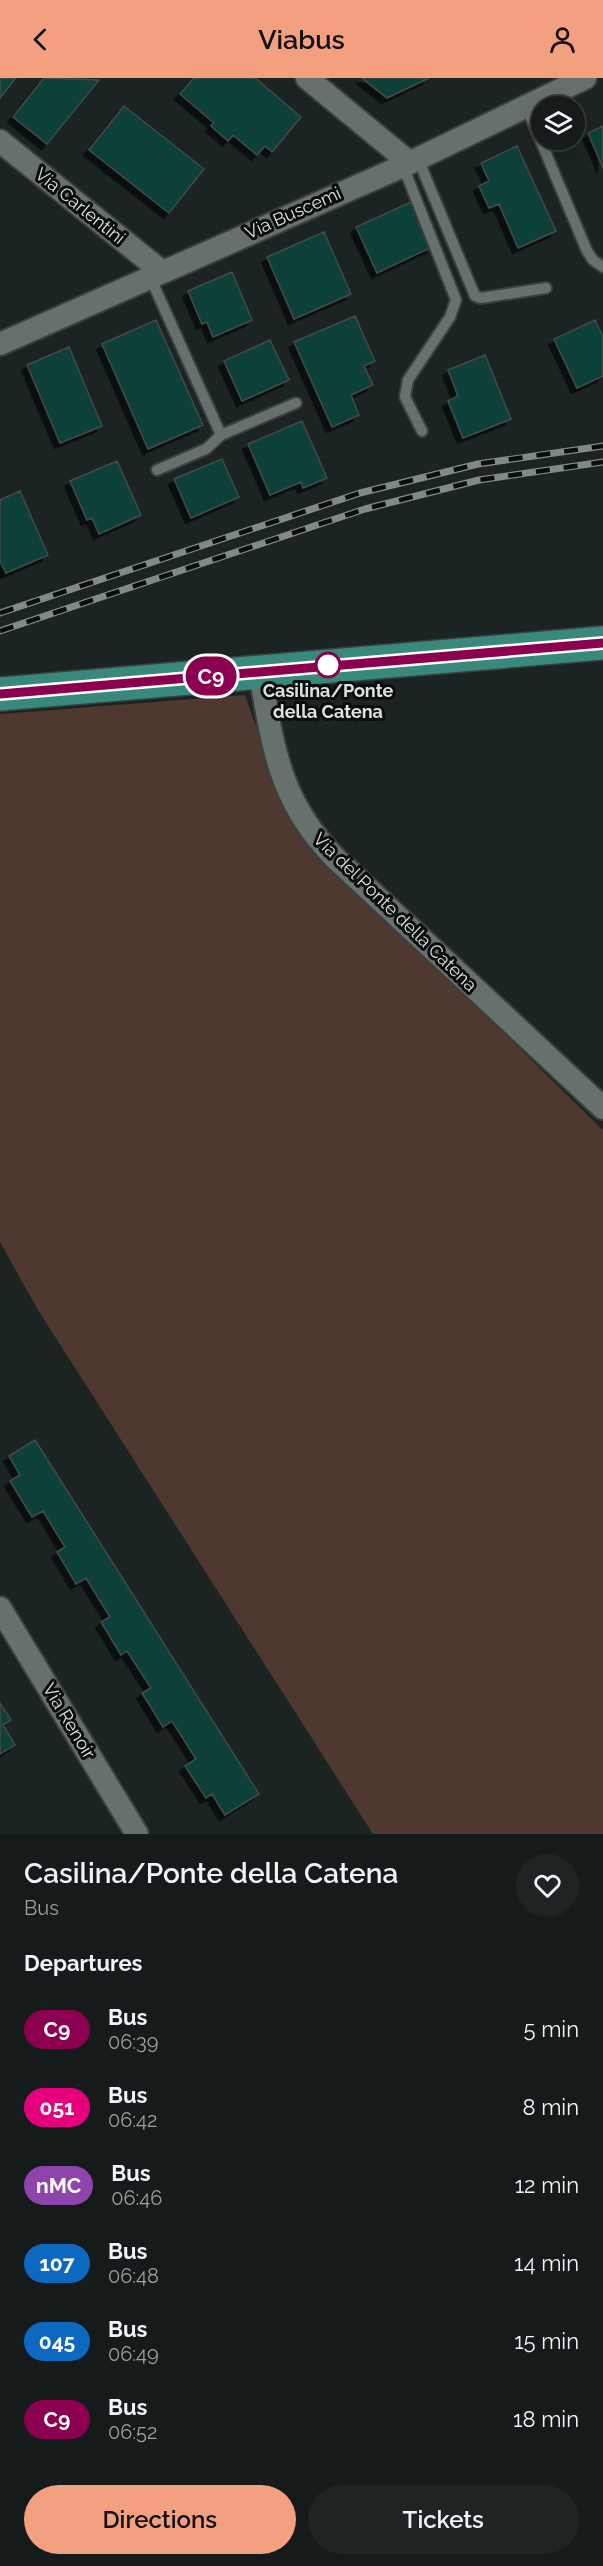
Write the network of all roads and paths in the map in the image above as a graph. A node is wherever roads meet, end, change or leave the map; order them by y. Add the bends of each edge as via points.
1 (307, 78) edge
2 (585, 78) edge
3 (526, 106) junction
4 (0, 141) edge
5 (410, 162) junction
6 (603, 267) edge
7 (155, 274) junction
8 (546, 288) dead end
9 (0, 344) edge
10 (296, 403) dead end
11 (422, 431) dead end
12 (221, 435) junction
13 (157, 470) dead end
14 (603, 643) edge
15 (260, 672) junction
16 (0, 694) edge
17 (603, 1108) edge
18 (0, 1608) edge
19 (137, 1834) edge

1 - 5 street
2 - 3 street, Via Buscemi
3 - 5 street, Via Buscemi
3 - 6 lane via 587,251
4 - 7 street, Via Carlentini
5 - 7 street, Via Buscemi
5 - 8 lane via 475,296
5 - 11 lane via 456,300 450,317 408,380 405,397
7 - 9 street, Via Buscemi
7 - 12 lane
10 - 12 lane
12 - 13 lane via 206,449
14 - 15 main road
15 - 16 main road
15 - 17 street, Via del Ponte della Catena via 280,772 311,831 335,858
18 - 19 street, Via Renoir

